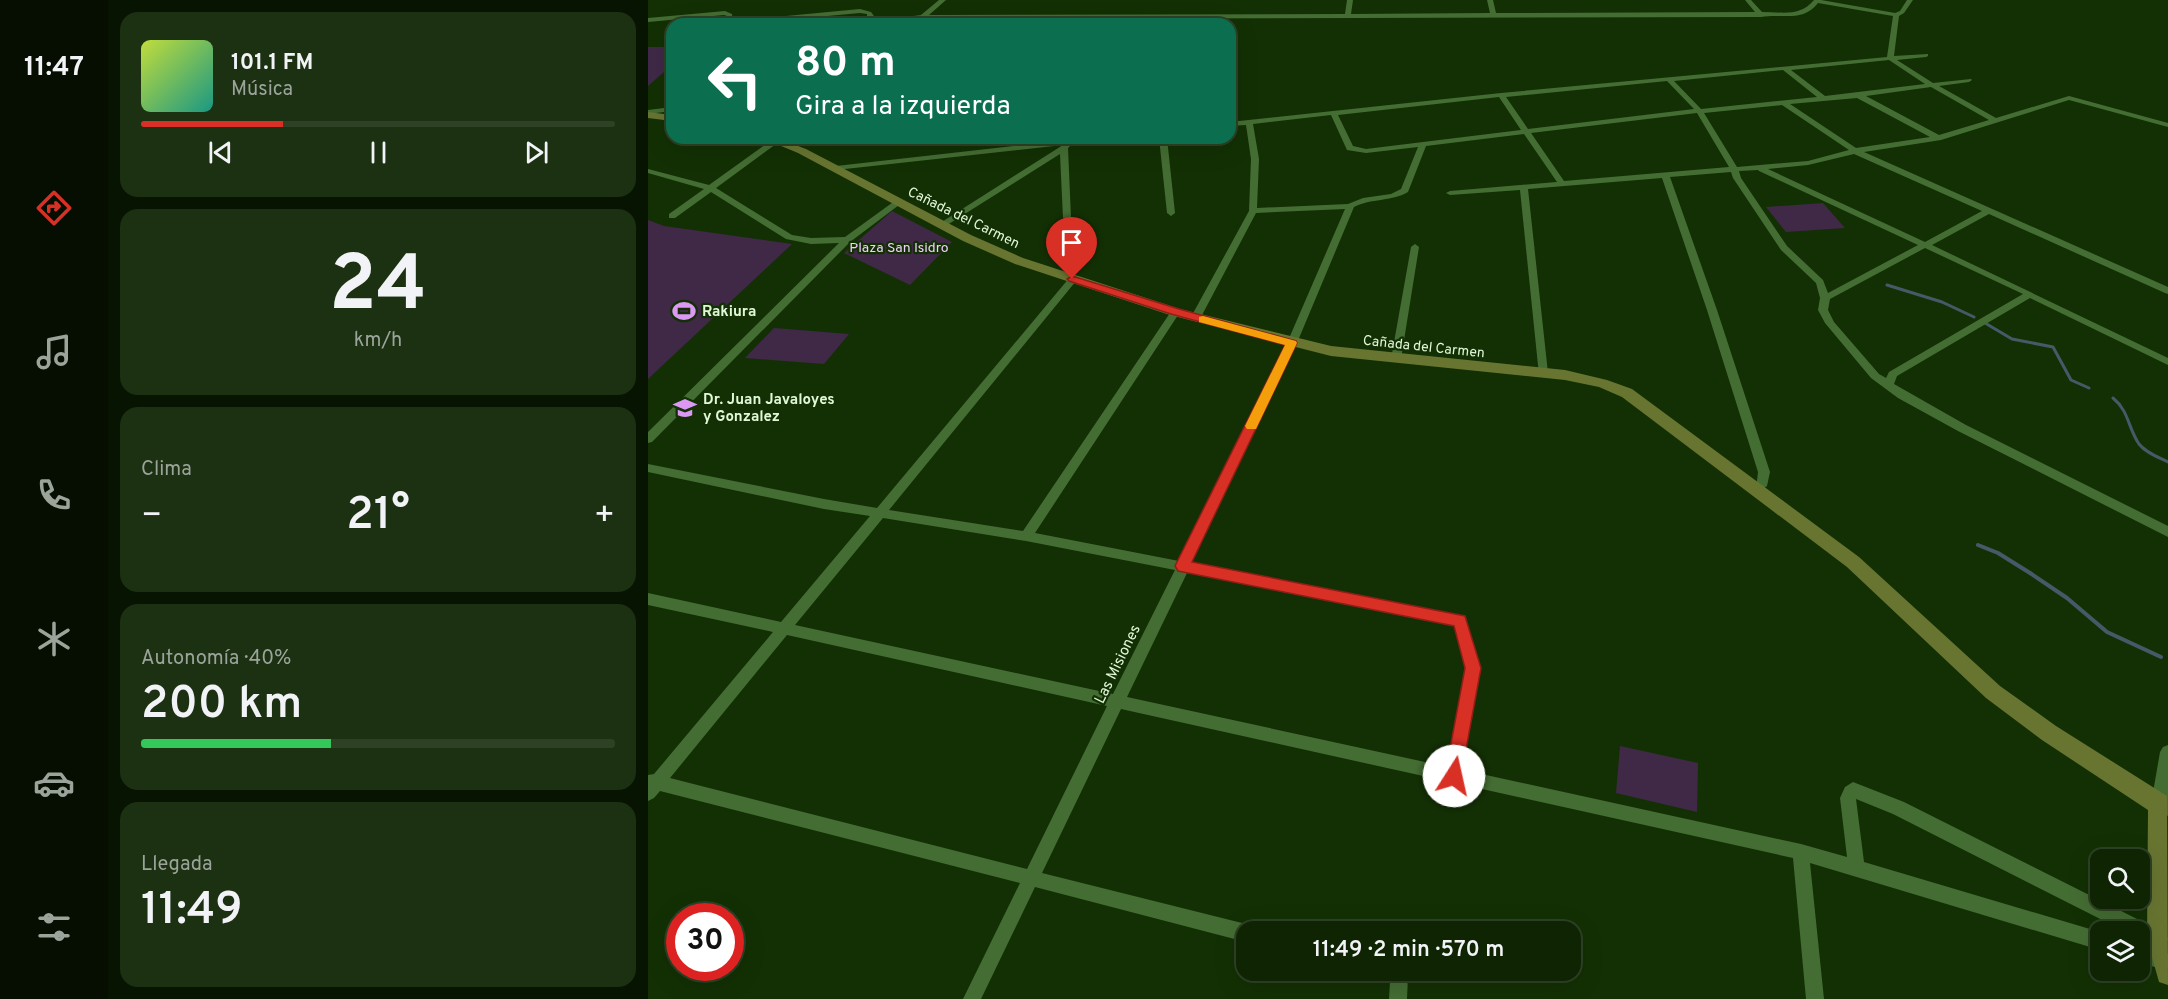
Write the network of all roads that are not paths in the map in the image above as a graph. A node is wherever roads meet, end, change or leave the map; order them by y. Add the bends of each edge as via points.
1 (943, 0) edge
2 (1350, 0) edge
3 (1490, 0) edge
4 (1748, 0) edge
5 (1910, 0) edge
6 (1817, 1) edge
7 (678, 6) dead end
8 (1493, 15) junction
9 (1761, 15) junction
10 (1896, 15) junction
11 (1348, 16) junction
12 (923, 17) junction
13 (666, 18) junction
14 (730, 18) edge
15 (784, 18) edge
16 (871, 18) edge
17 (915, 18) edge
18 (648, 20) edge
19 (1926, 55) dead end
20 (1890, 58) junction
21 (1784, 68) junction
22 (1669, 79) junction
23 (1969, 80) dead end
24 (1933, 86) junction
25 (1501, 95) junction
26 (1859, 95) junction
27 (1823, 98) junction
28 (1784, 103) junction
29 (666, 110) edge
30 (1699, 111) junction
31 (648, 113) edge
32 (1334, 113) junction
33 (666, 117) edge
34 (1995, 120) junction
35 (1249, 122) junction
36 (1236, 123) edge
37 (2168, 125) edge
38 (1527, 131) junction
39 (1938, 138) junction
40 (1423, 143) junction
41 (765, 144) edge
42 (782, 144) edge
43 (986, 144) edge
44 (1072, 144) edge
45 (1163, 144) edge
46 (1067, 145) junction
47 (986, 150) junction
48 (1855, 152) junction
49 (836, 168) junction
50 (1761, 168) junction
51 (648, 171) edge
52 (1734, 171) junction
53 (1665, 176) junction
54 (1562, 182) junction
55 (1524, 186) junction
56 (710, 188) junction
57 (1450, 194) dead end
58 (899, 202) junction
59 (1350, 206) junction
60 (1253, 211) junction
61 (1988, 212) junction
62 (1171, 213) dead end
63 (672, 216) dead end
64 (1067, 218) dead end
65 (941, 225) junction
66 (847, 240) junction
67 (1925, 245) junction
68 (1415, 247) dead end
69 (1072, 279) junction
70 (2168, 291) edge
71 (2030, 294) junction
72 (1825, 298) junction
73 (1175, 312) junction
74 (1196, 317) junction
75 (1292, 343) junction
76 (1396, 359) junction
77 (2168, 362) edge
78 (1543, 373) junction
79 (1888, 386) junction
80 (648, 439) edge
81 (648, 468) edge
82 (1757, 489) junction
83 (878, 513) junction
84 (2168, 532) edge
85 (1026, 536) junction
86 (1183, 566) junction
87 (648, 599) edge
88 (782, 630) junction
89 (1117, 700) junction
90 (2168, 752) edge
91 (1454, 776) junction
92 (651, 785) edge
93 (2164, 806) edge
94 (1801, 852) junction
95 (1856, 867) junction
96 (1031, 877) junction
97 (1236, 930) edge
98 (2090, 938) edge
99 (2164, 958) edge
100 (1399, 981) edge
101 (972, 999) edge
102 (1398, 999) edge
103 (1815, 999) edge

1 - 12 street
2 - 11 street
3 - 8 street
4 - 9 street
5 - 10 street
6 - 9 street via 1803,13
6 - 10 street
7 - 13 street
8 - 9 street
8 - 11 street
10 - 20 street
11 - 12 street
12 - 17 street
13 - 14 street via 725,13
13 - 18 street
15 - 16 street via 860,11 869,13
19 - 20 street
20 - 21 street
20 - 24 street
21 - 22 street
21 - 27 street
22 - 25 street
22 - 30 street
23 - 24 street
24 - 26 street
24 - 34 street
25 - 32 street
25 - 38 street
26 - 27 street
26 - 39 street
27 - 28 street
28 - 30 street
28 - 48 street
29 - 31 street
30 - 38 street
30 - 52 street
31 - 33 street
32 - 35 street
32 - 40 street via 1350,148 1366,151
34 - 37 street via 2072,98
34 - 39 street
35 - 36 street
35 - 60 street via 1255,159
38 - 40 street
38 - 54 street
39 - 48 street
40 - 59 street via 1405,190 1364,198
41 - 56 street
42 - 49 street, Cañada del Carmen
43 - 47 street
44 - 46 street
45 - 62 street
46 - 47 street
46 - 64 street
46 - 65 street
47 - 49 street
48 - 50 street
48 - 61 street
49 - 58 street, Cañada del Carmen
50 - 52 street
50 - 67 street
51 - 56 street
52 - 53 street
52 - 72 street via 1784,248 1820,282
53 - 54 street
53 - 82 street via 1764,472 1763,483
54 - 55 street
55 - 57 street
55 - 78 street
56 - 63 street
56 - 66 street via 789,237 812,242
58 - 65 street, Cañada del Carmen
58 - 66 street
59 - 60 street
59 - 75 street, Las Misiones
60 - 74 street
61 - 67 street
61 - 70 street
65 - 69 street, Cañada del Carmen via 1019,261
66 - 80 street
67 - 71 street
67 - 72 street
68 - 76 street
69 - 73 street, Cañada del Carmen
69 - 83 street
71 - 77 street
71 - 79 street via 1893,375
72 - 79 street via 1823,310 1830,323
73 - 74 street, Cañada del Carmen
73 - 85 street
74 - 75 street, Cañada del Carmen
75 - 76 street, Cañada del Carmen
75 - 86 street, Las Misiones
76 - 78 street, Cañada del Carmen
78 - 82 street, Cañada del Carmen via 1602,383 1627,393
79 - 84 street via 2024,461
81 - 83 street
82 - 93 street, Cañada del Carmen via 1853,562 1993,692 2078,753
83 - 85 street
83 - 88 street
85 - 86 street
86 - 89 street, Las Misiones
86 - 91 street via 1460,621 1473,668
87 - 88 street
88 - 89 street
88 - 92 street
89 - 91 street
89 - 96 street, Las Misiones
90 - 93 street
91 - 94 street
92 - 96 street
93 - 99 street
94 - 95 street
94 - 103 street
95 - 98 street
95 - 99 street via 1848,798 1853,790 1898,808
96 - 97 street
96 - 101 street, Las Misiones
100 - 102 street

